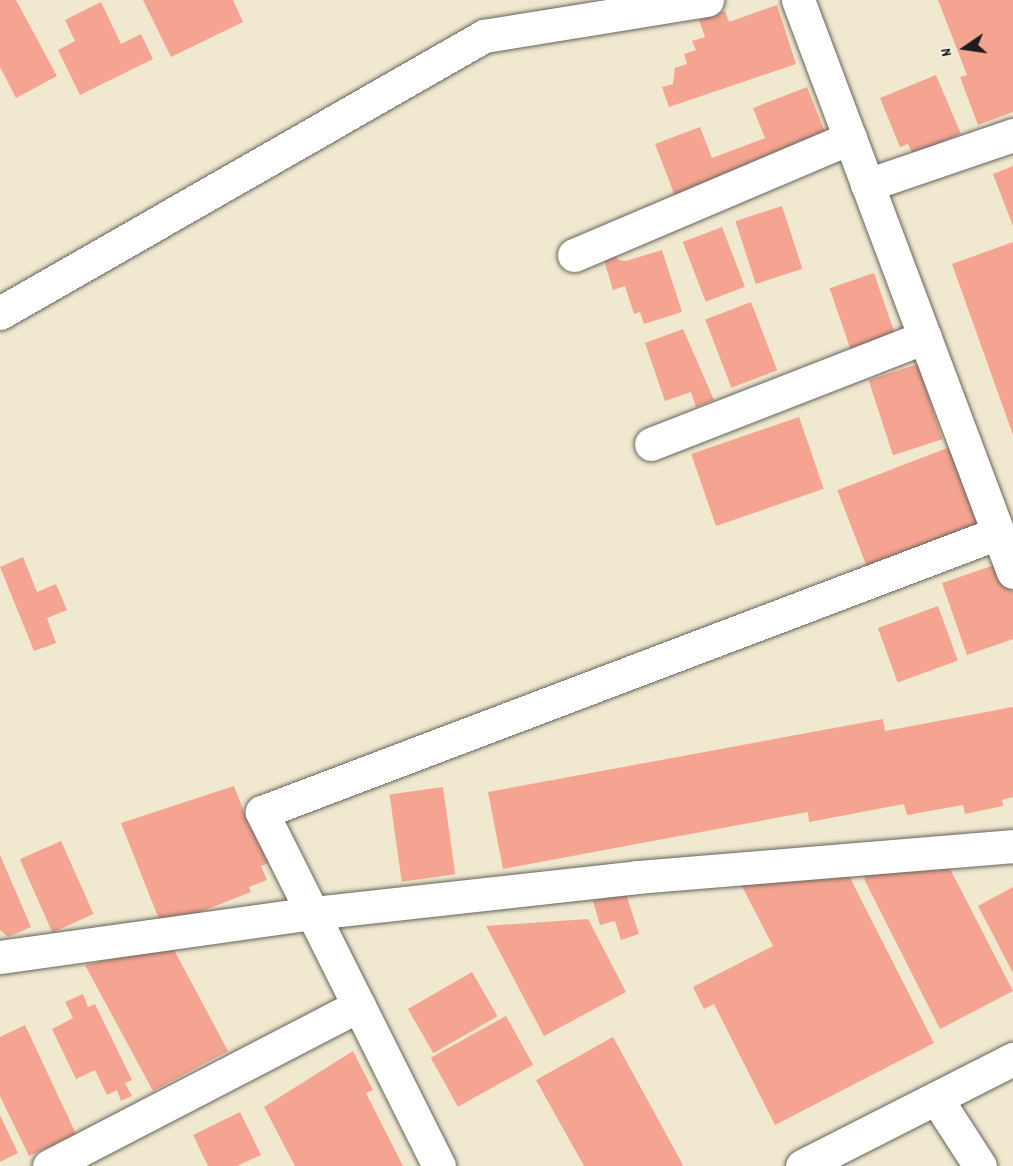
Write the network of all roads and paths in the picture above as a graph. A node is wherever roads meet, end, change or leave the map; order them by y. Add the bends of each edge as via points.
1 (707, 0) edge
2 (798, 0) edge
3 (1013, 135) edge
4 (850, 138) junction
5 (867, 185) junction
6 (574, 255) dead end
7 (0, 313) edge
8 (925, 337) junction
9 (651, 444) dead end
10 (998, 533) junction
11 (1013, 572) edge
12 (1013, 846) edge
13 (313, 913) junction
14 (0, 957) edge
15 (359, 1005) junction
16 (1013, 1059) edge
17 (936, 1098) junction
18 (49, 1166) edge
19 (440, 1166) edge
20 (802, 1166) edge
21 (980, 1166) edge

1 - 7 street via 484,36
2 - 4 street
3 - 5 street
4 - 5 street
4 - 6 street
5 - 8 street
8 - 9 street
8 - 10 street
10 - 11 street
10 - 13 street via 262,812
12 - 13 street via 637,877
13 - 14 street
13 - 15 street
15 - 18 street
15 - 19 street
16 - 17 street
17 - 20 street
17 - 21 street

